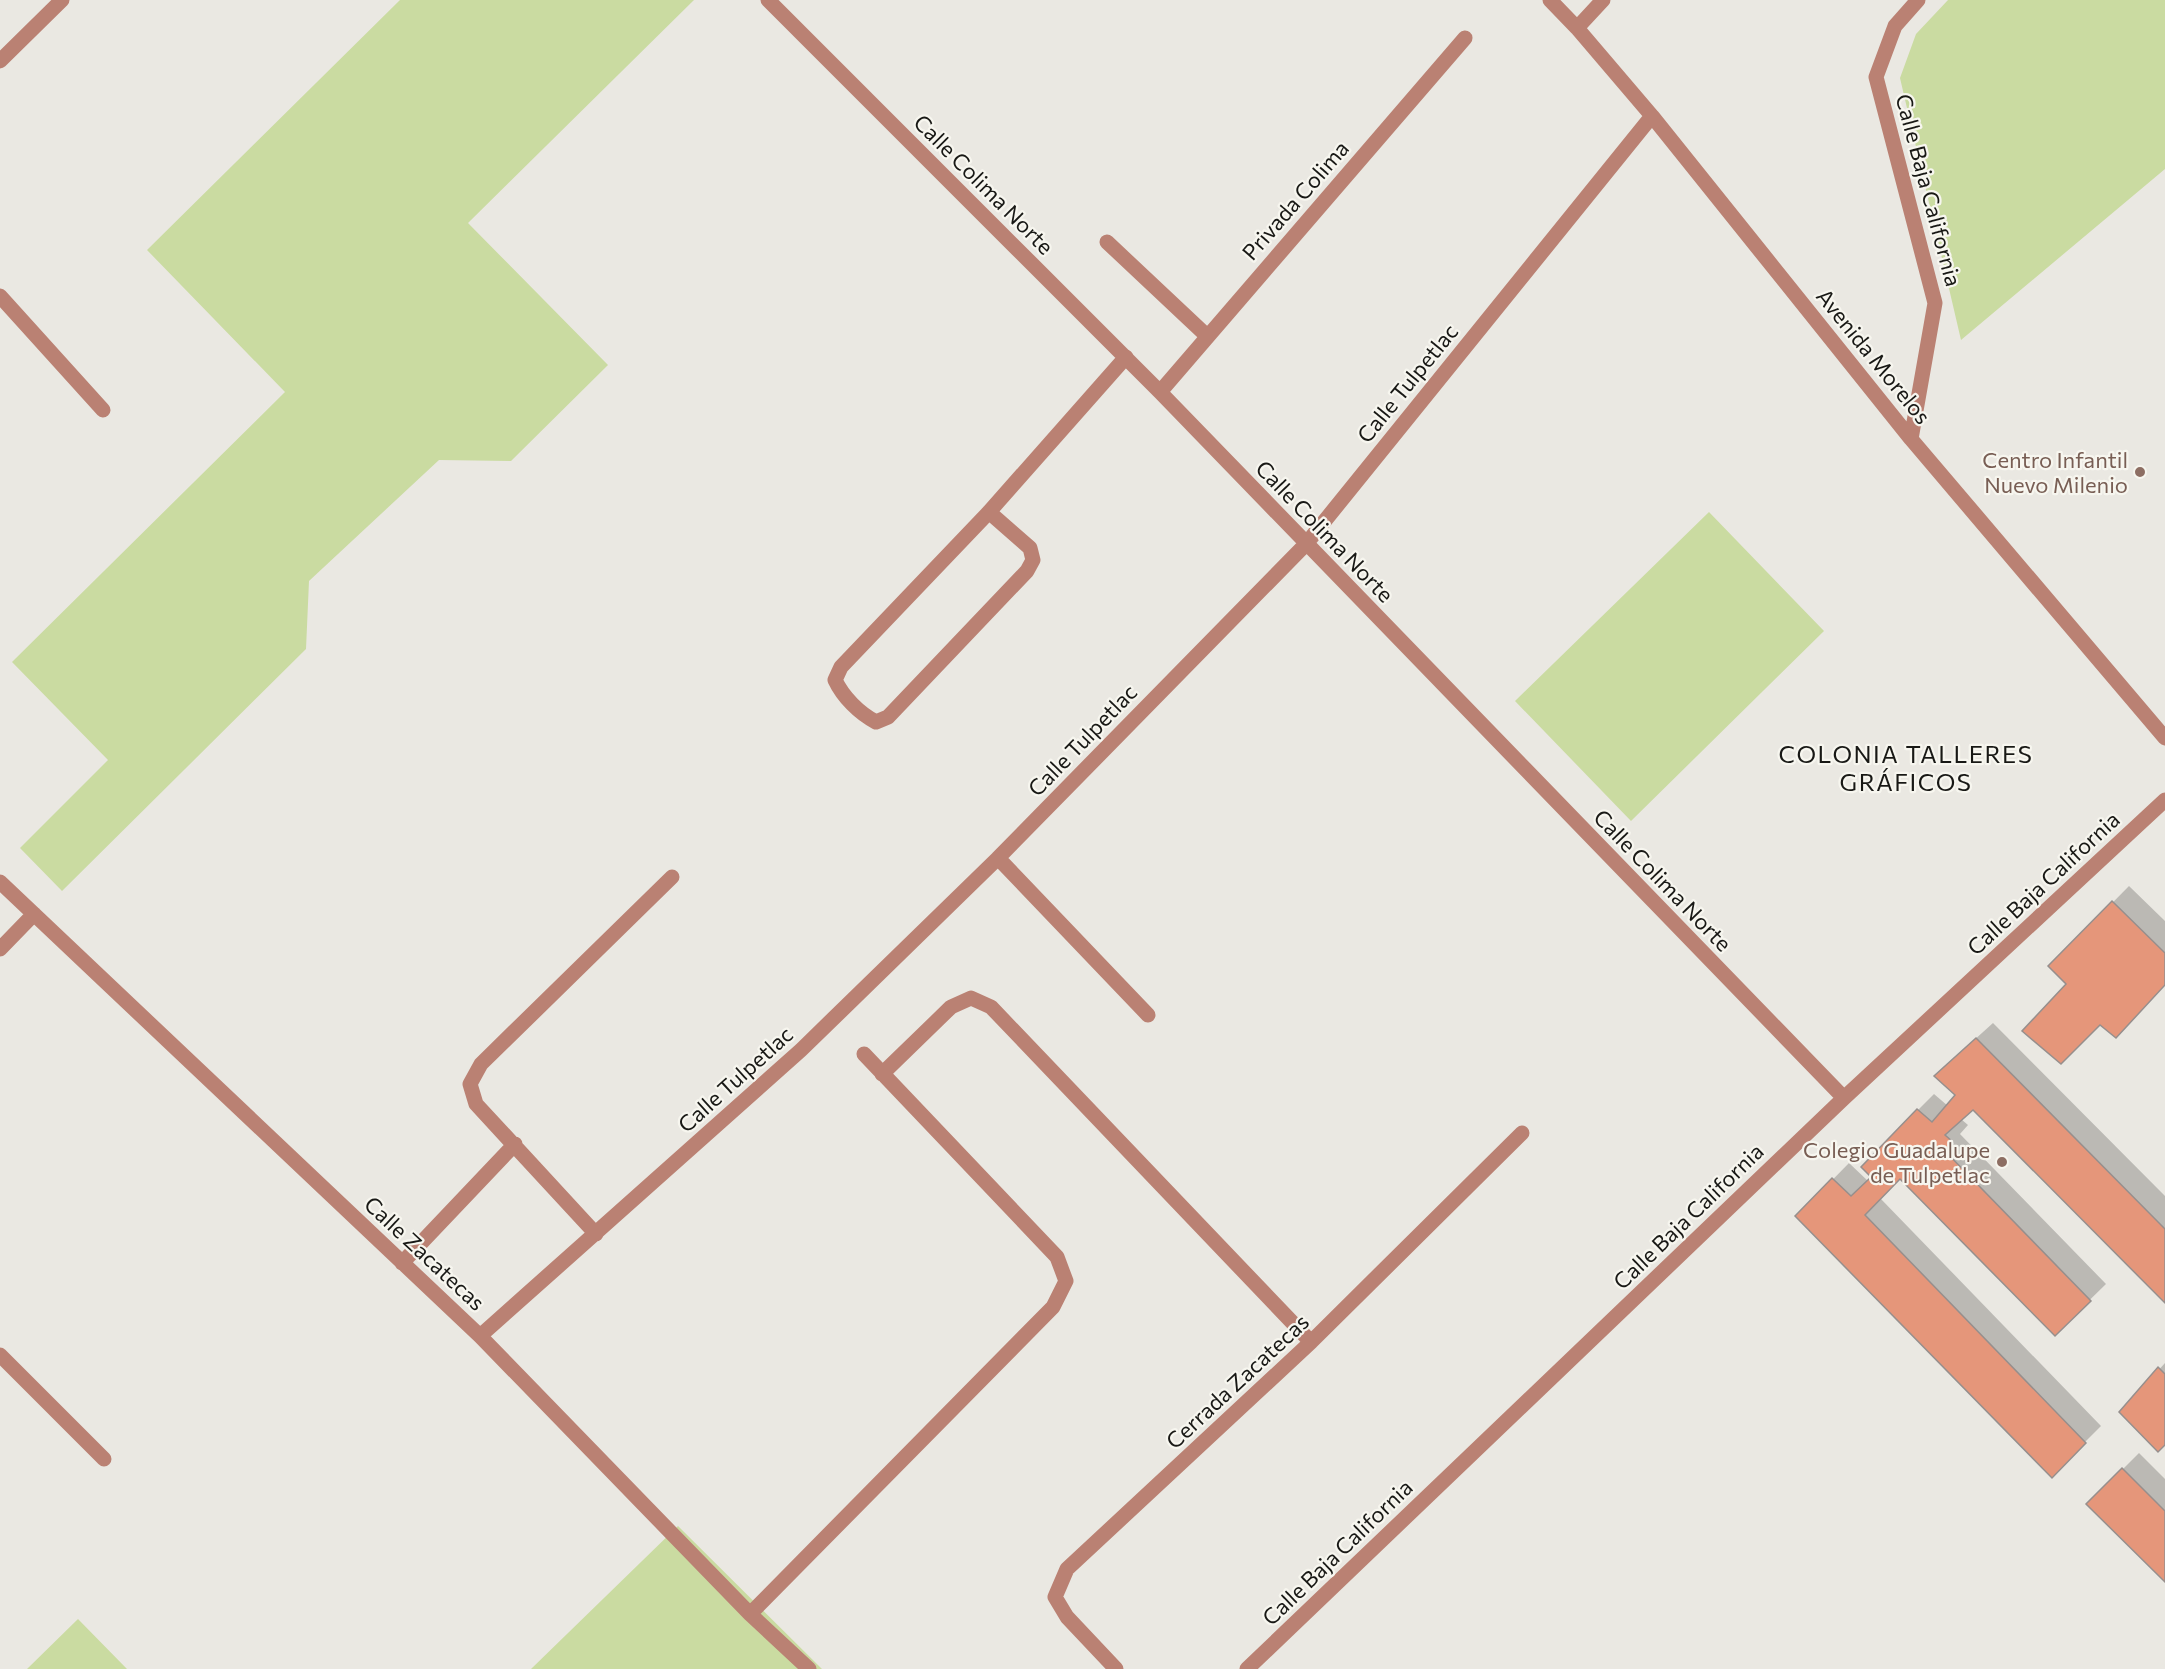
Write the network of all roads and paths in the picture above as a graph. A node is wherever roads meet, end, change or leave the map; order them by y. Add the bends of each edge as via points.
1 (62, 0) edge
2 (768, 0) edge
3 (1550, 0) edge
4 (1603, 0) edge
5 (1918, 0) edge
6 (1577, 28) junction
7 (1465, 38) dead end
8 (0, 61) edge
9 (1652, 116) junction
10 (1107, 242) dead end
11 (0, 296) edge
12 (1207, 336) junction
13 (1126, 357) junction
14 (1160, 392) junction
15 (103, 411) dead end
16 (1911, 439) junction
17 (988, 512) junction
18 (1305, 544) junction
19 (2165, 738) edge
20 (2165, 800) edge
21 (998, 858) junction
22 (672, 877) dead end
23 (0, 882) edge
24 (34, 914) junction
25 (0, 949) edge
26 (1148, 1015) dead end
27 (864, 1054) dead end
28 (882, 1074) junction
29 (1844, 1098) junction
30 (1522, 1133) dead end
31 (514, 1144) junction
32 (596, 1234) junction
33 (402, 1263) junction
34 (480, 1336) junction
35 (1311, 1342) junction
36 (0, 1355) edge
37 (104, 1459) dead end
38 (750, 1614) junction
39 (809, 1669) edge
40 (1116, 1669) edge
41 (1247, 1669) edge

1 - 8 street
2 - 13 street, Calle Colima Norte
3 - 6 street, Avenida Morelos
4 - 6 street
5 - 16 street, Calle Baja California via 1895,26 1876,77 1935,303
6 - 9 street, Avenida Morelos
7 - 12 street, Privada Colima
9 - 16 street, Avenida Morelos
9 - 18 street, Calle Tulpetlac
10 - 12 street
11 - 15 street
12 - 14 street, Privada Colima
13 - 14 street, Calle Colima Norte
13 - 17 street
14 - 18 street, Calle Colima Norte
16 - 19 street, Avenida Morelos
17 - 17 street via 841,667 835,680 865,716 876,722 888,717 1034,560 1030,548
18 - 21 street, Calle Tulpetlac
18 - 29 street, Calle Colima Norte
20 - 29 street, Calle Baja California
21 - 26 street
21 - 32 street, Calle Tulpetlac via 801,1050
22 - 31 street via 481,1064 470,1084 476,1104
23 - 24 street, Calle Zacatecas
24 - 25 street
24 - 33 street, Calle Zacatecas
27 - 28 street
28 - 35 street via 951,1007 971,998 991,1007
28 - 38 street via 1057,1257 1066,1281 1053,1307
29 - 41 street, Calle Baja California
30 - 35 street, Cerrada Zacatecas
31 - 32 street
31 - 33 street
32 - 34 street, Calle Tulpetlac
33 - 34 street, Calle Zacatecas
34 - 38 street, Calle Zacatecas
35 - 40 street, Cerrada Zacatecas via 1067,1569 1055,1597 1067,1617
36 - 37 street
38 - 39 street, Calle Zacatecas

